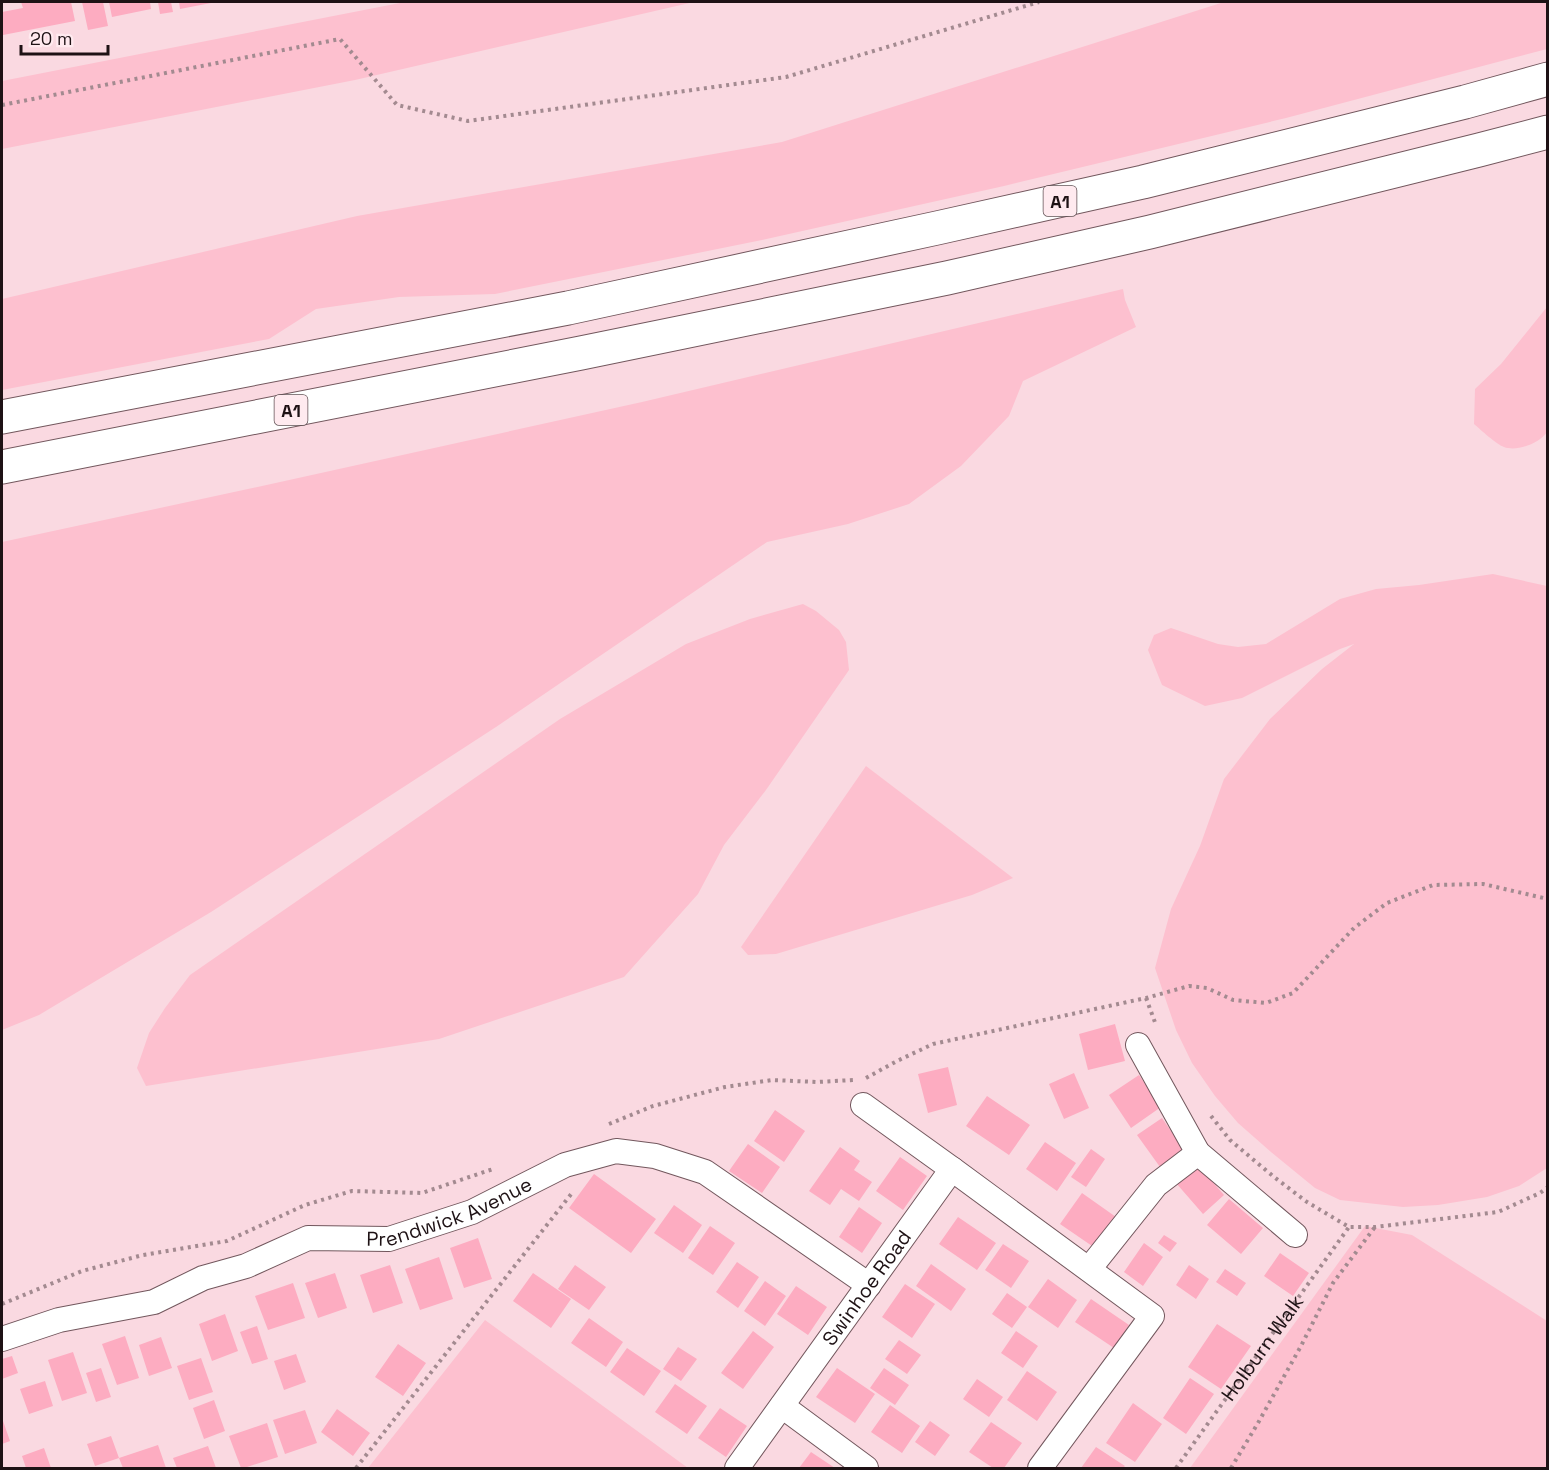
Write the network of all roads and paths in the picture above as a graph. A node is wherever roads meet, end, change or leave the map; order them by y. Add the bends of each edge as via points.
1 (1039, 2) edge
2 (1548, 79) edge
3 (2, 105) edge
4 (1548, 132) edge
5 (2, 417) edge
6 (2, 466) edge
7 (1548, 899) edge
8 (1156, 1026) dead end
9 (1138, 1045) dead end
10 (863, 1105) dead end
11 (1210, 1115) dead end
12 (1198, 1153) junction
13 (585, 1159) junction
14 (952, 1169) junction
15 (1548, 1187) edge
16 (1349, 1227) junction
17 (1375, 1227) junction
18 (1295, 1235) dead end
19 (1089, 1269) junction
20 (869, 1285) junction
21 (2, 1339) edge
22 (782, 1406) junction
23 (356, 1468) edge
24 (737, 1468) edge
25 (866, 1468) edge
26 (1040, 1468) edge
27 (1176, 1468) edge
28 (1231, 1468) edge

1 - 3 path via 786,77 468,121 397,105 340,39
2 - 5 highway, A1 via 1143,182 937,228 568,308
4 - 6 highway, A1 via 947,278
7 - 8 path via 1482,884 1434,885 1387,903 1354,928 1293,993 1266,1003 1233,1000 1207,988 1189,986 1146,998
9 - 12 street
10 - 14 street
11 - 16 path via 1230,1140 1274,1177
12 - 18 street
12 - 19 street via 1156,1185
13 - 20 street, Prendwick Avenue via 616,1151 655,1156 705,1172
13 - 21 street, Prendwick Avenue via 472,1212 389,1239 308,1238 246,1266 203,1278 154,1302 59,1320
13 - 23 path via 573,1192
14 - 19 street
14 - 20 street, Swinhoe Road
15 - 17 path via 1498,1212
16 - 17 path
16 - 27 path, Holburn Walk
17 - 28 path via 1333,1283
19 - 26 street via 1152,1316
20 - 22 street, Swinhoe Road
22 - 24 street, Swinhoe Road
22 - 25 street

